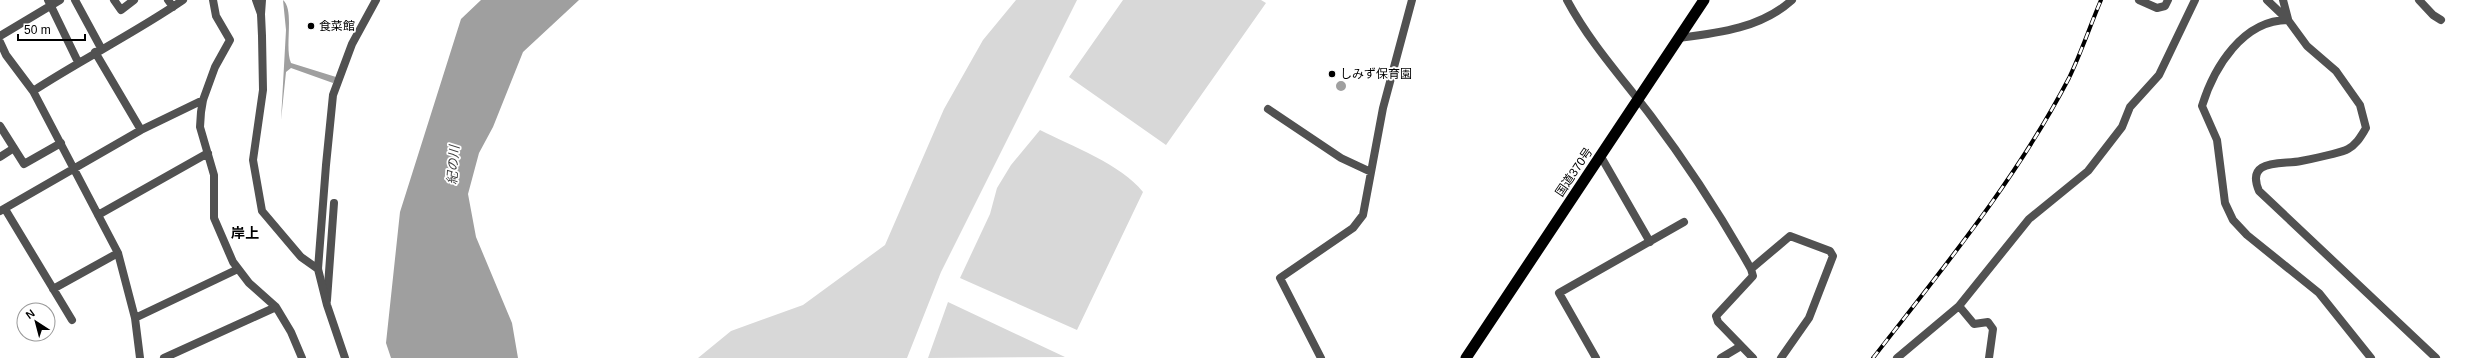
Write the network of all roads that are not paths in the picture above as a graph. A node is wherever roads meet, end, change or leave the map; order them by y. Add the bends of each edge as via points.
1 (60, 0) edge
2 (75, 0) edge
3 (114, 0) edge
4 (134, 0) edge
5 (183, 0) edge
6 (213, 0) edge
7 (256, 0) edge
8 (262, 0) edge
9 (376, 0) edge
10 (1412, 0) edge
11 (1567, 0) edge
12 (1704, 0) edge
13 (1792, 0) edge
14 (2139, 0) edge
15 (2168, 0) edge
16 (2195, 0) edge
17 (2267, 0) edge
18 (2283, 0) edge
19 (2419, 0) edge
20 (49, 3) edge
21 (170, 3) edge
22 (261, 14) junction
23 (2288, 20) junction
24 (2441, 20) dead end
25 (0, 36) edge
26 (1679, 38) junction
27 (0, 42) edge
28 (98, 50) junction
29 (3, 56) edge
30 (78, 62) junction
31 (33, 91) junction
32 (203, 100) junction
33 (1638, 100) junction
34 (1268, 109) dead end
35 (0, 126) edge
36 (141, 130) junction
37 (61, 143) junction
38 (14, 148) junction
39 (208, 153) junction
40 (1600, 155) junction
41 (0, 157) edge
42 (75, 169) junction
43 (1371, 172) junction
44 (334, 203) dead end
45 (2, 210) edge
46 (98, 215) junction
47 (1684, 222) dead end
48 (1650, 242) junction
49 (118, 253) junction
50 (238, 268) junction
51 (318, 268) junction
52 (1751, 269) junction
53 (53, 289) junction
54 (327, 305) junction
55 (1959, 306) junction
56 (276, 307) junction
57 (135, 318) junction
58 (72, 320) dead end
59 (1741, 346) junction
60 (140, 358) edge
61 (164, 358) edge
62 (302, 358) edge
63 (345, 358) edge
64 (1321, 358) edge
65 (1466, 358) edge
66 (1596, 358) edge
67 (1721, 358) edge
68 (1754, 358) edge
69 (1781, 358) edge
70 (1897, 358) edge
71 (1989, 358) edge
72 (2371, 358) edge
73 (2436, 358) edge

1 - 20 street
2 - 28 street
3 - 4 street via 121,10
5 - 21 street
6 - 32 street via 216,16 230,40
7 - 22 street
8 - 22 street
9 - 51 street via 352,44 333,96
10 - 43 street via 1383,108
11 - 33 street via 1602,55
12 - 26 highway, 国道370号
13 - 26 street via 1781,10 1754,23 1715,34
14 - 15 street via 2157,8 2164,6
16 - 55 street via 2165,65 2130,107 2122,127 2102,153 2073,185 2029,220
17 - 23 street
18 - 23 street
19 - 24 street via 2432,15
20 - 25 street
20 - 30 street
21 - 28 street
22 - 51 street via 263,90 253,160 262,210 302,257
23 - 72 street via 2274,20 2236,44 2207,88 2202,106 2221,153 2225,204 2233,220 2247,235 2319,293
23 - 73 street via 2307,46 2336,71 2350,89 2360,105 2366,128 2360,140 2348,149 2301,161 2264,166 2256,174 2258,192
26 - 33 highway, 国道370号
27 - 29 street
28 - 30 street
28 - 36 street
29 - 31 street
30 - 31 street
31 - 37 street
32 - 36 street
32 - 39 street via 200,127
33 - 40 highway, 国道370号
33 - 52 street via 1713,203
34 - 43 street via 1341,158
35 - 38 street
36 - 42 street
37 - 38 street via 24,164
37 - 42 street
38 - 41 street
39 - 46 street
39 - 50 street via 214,174 214,218
40 - 48 street
40 - 65 highway, 国道370号
42 - 45 street
42 - 46 street
43 - 64 street via 1363,215 1359,222 1280,278
44 - 54 street
45 - 53 street
46 - 49 street
47 - 48 street
48 - 66 street via 1559,293
49 - 53 street
49 - 57 street
50 - 56 street via 249,283
50 - 57 street
51 - 54 street
52 - 59 street via 1753,276 1716,316 1718,322
52 - 69 street via 1790,236 1830,251 1833,256 1810,318
53 - 58 street
54 - 63 street
55 - 70 street
55 - 71 street via 1974,324 1988,322 1993,329
56 - 61 street
56 - 62 street via 291,332
57 - 60 street
59 - 67 street
59 - 68 street

